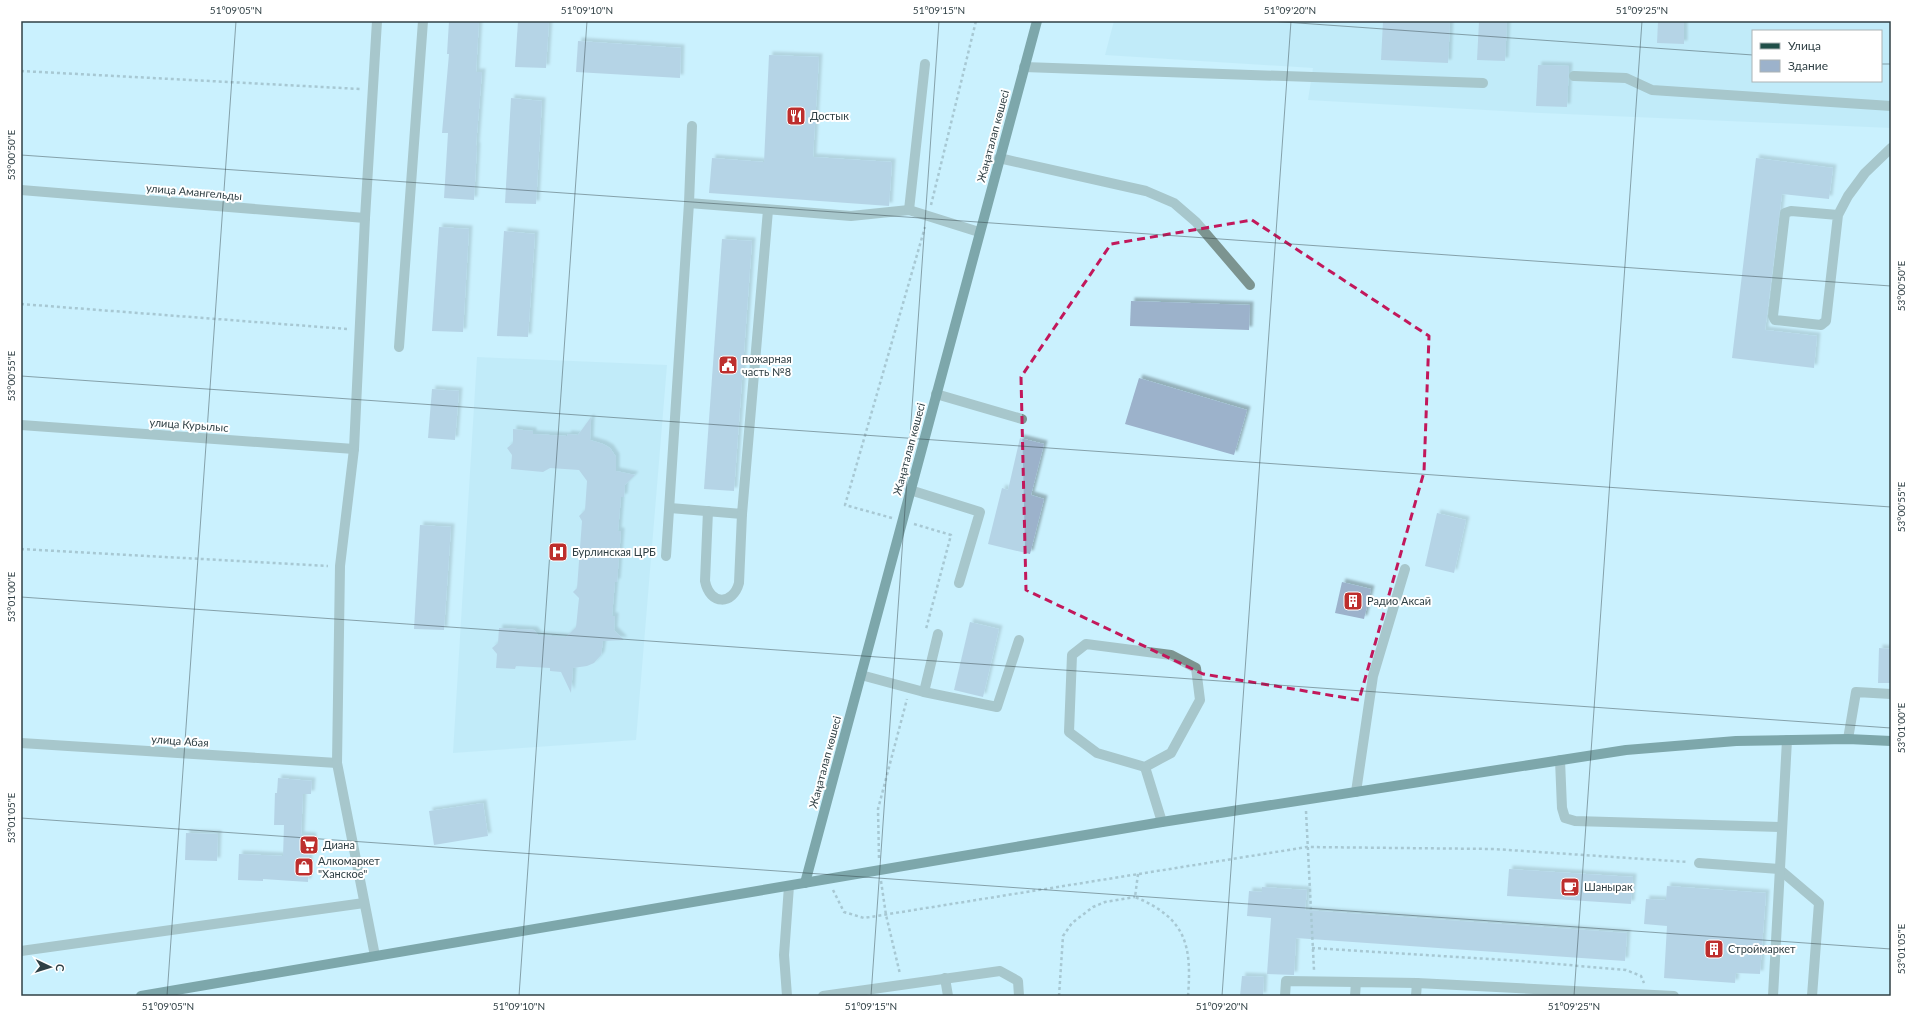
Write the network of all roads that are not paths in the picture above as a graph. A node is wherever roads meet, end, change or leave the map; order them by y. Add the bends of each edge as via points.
1 (377, 21) edge
2 (423, 21) edge
3 (1037, 21) edge
4 (925, 64) dead end
5 (1024, 67) junction
6 (1574, 76) dead end
7 (1483, 83) dead end
8 (1891, 106) edge
9 (692, 126) dead end
10 (1891, 148) edge
11 (999, 158) junction
12 (21, 190) edge
13 (688, 203) junction
14 (768, 210) junction
15 (909, 210) junction
16 (1838, 215) junction
17 (365, 218) junction
18 (979, 232) junction
19 (1250, 285) dead end
20 (400, 347) dead end
21 (936, 394) junction
22 (1022, 419) dead end
23 (21, 425) edge
24 (354, 450) junction
25 (910, 490) junction
26 (670, 508) junction
27 (708, 511) junction
28 (742, 514) junction
29 (666, 556) dead end
30 (1405, 569) dead end
31 (959, 583) dead end
32 (938, 634) dead end
33 (1019, 640) dead end
34 (861, 675) junction
35 (924, 692) junction
36 (1891, 694) edge
37 (1848, 739) junction
38 (1787, 740) junction
39 (1891, 741) edge
40 (21, 743) edge
41 (1560, 760) junction
42 (337, 763) junction
43 (1145, 767) junction
44 (1356, 792) junction
45 (1162, 822) junction
46 (1781, 827) junction
47 (1699, 863) road end
48 (1779, 869) junction
49 (804, 883) junction
50 (789, 886) junction
51 (364, 903) junction
52 (21, 951) edge
53 (375, 956) junction
54 (945, 978) junction
55 (1356, 982) junction
56 (1417, 983) junction
57 (890, 991) edge
58 (1623, 994) edge
59 (141, 996) edge
60 (787, 996) edge
61 (824, 996) edge
62 (948, 996) edge
63 (1019, 996) edge
64 (1285, 996) edge
65 (1355, 996) edge
66 (1416, 996) edge
67 (1674, 996) edge
68 (1773, 996) edge
69 (1812, 996) edge

1 - 17 street
2 - 20 street
3 - 5 main road, Жаңаталап көшесі
4 - 15 street
5 - 7 street
5 - 11 main road, Жаңаталап көшесі
6 - 8 street via 1626,78 1652,90
9 - 13 street
10 - 16 street via 1865,173
11 - 18 main road, Жаңаталап көшесі
11 - 19 street via 1146,191 1174,203 1196,222
12 - 17 street, улица Амангельды
13 - 14 street
13 - 26 street
14 - 15 street via 851,216
14 - 28 street
15 - 18 street
16 - 16 street via 1791,211 1785,213 1773,316 1775,320 1821,325 1826,321
17 - 24 street
18 - 21 main road, Жаңаталап көшесі
21 - 22 street
21 - 25 main road, Жаңаталап көшесі
23 - 24 street, улица Курылыс
24 - 42 street via 340,566
25 - 31 street via 980,512
25 - 34 main road, Жаңаталап көшесі
26 - 27 street
26 - 29 street
27 - 28 street
27 - 28 street via 705,581 707,591 713,598 721,599 737,592
30 - 44 street via 1373,676
32 - 35 street
33 - 35 street via 997,707
34 - 35 street
34 - 49 main road, Жаңаталап көшесі
36 - 37 street via 1856,692
37 - 38 main road
37 - 39 main road
38 - 41 main road via 1678,745
38 - 46 street
40 - 42 street, улица Абая
41 - 44 main road
41 - 46 street via 1562,808 1565,818 1575,821
42 - 51 street
43 - 43 street via 1097,753 1068,732 1072,655 1086,644 1171,655 1196,668 1200,700 1171,753
43 - 45 street
44 - 45 main road
45 - 49 main road
46 - 48 street
47 - 48 street
48 - 68 street
48 - 69 street via 1819,903
49 - 50 main road
50 - 53 main road
50 - 60 street via 784,955
51 - 52 street
51 - 53 street
53 - 59 main road
54 - 57 street
54 - 62 street
54 - 63 street via 1000,970 1018,981
55 - 56 street
55 - 64 street via 1286,981
55 - 65 street
56 - 58 street
56 - 66 street
57 - 61 street
58 - 67 street

